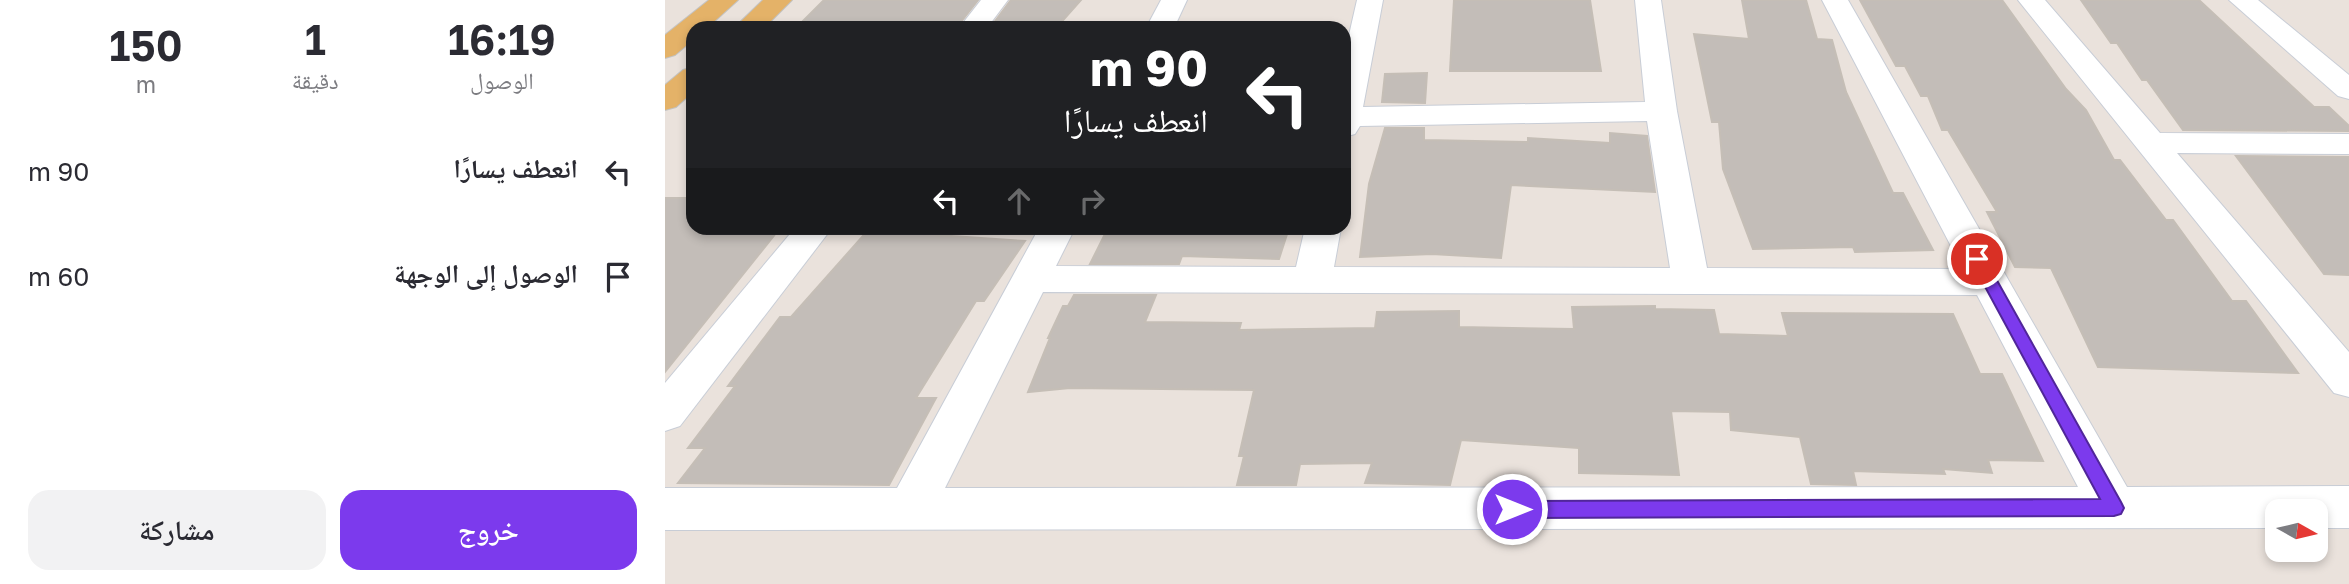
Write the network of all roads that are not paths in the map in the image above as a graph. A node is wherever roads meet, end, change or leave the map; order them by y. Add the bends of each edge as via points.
1 (725, 0) edge
2 (779, 0) edge
3 (995, 0) edge
4 (1174, 0) edge
5 (1370, 0) edge
6 (1648, 0) edge
7 (1835, 0) edge
8 (2031, 0) edge
9 (2242, 0) edge
10 (699, 21) edge
11 (756, 21) edge
12 (978, 21) edge
13 (1164, 21) edge
14 (686, 32) edge
15 (665, 49) edge
16 (686, 82) edge
17 (2347, 86) edge
18 (1351, 93) edge
19 (665, 101) edge
20 (1661, 111) junction
21 (1351, 122) edge
22 (2151, 143) junction
23 (2349, 144) edge
24 (808, 235) edge
25 (1053, 235) edge
26 (1322, 235) edge
27 (1031, 279) junction
28 (1313, 280) junction
29 (1691, 281) junction
30 (1990, 282) junction
31 (2349, 381) edge
32 (665, 414) edge
33 (2114, 508) junction
34 (2349, 508) edge
35 (665, 509) edge
36 (909, 511) junction

1 - 10 main road
2 - 11 main road
3 - 12 street
4 - 13 street
5 - 18 street
6 - 20 street
7 - 30 street
8 - 22 street
9 - 17 street
14 - 15 main road
16 - 19 main road
20 - 21 street
20 - 29 street
22 - 23 street
22 - 31 street
24 - 32 street
25 - 27 street
26 - 28 street
27 - 28 street
27 - 36 street
28 - 29 street
29 - 30 street
30 - 33 street
33 - 34 street
33 - 36 street
35 - 36 street

